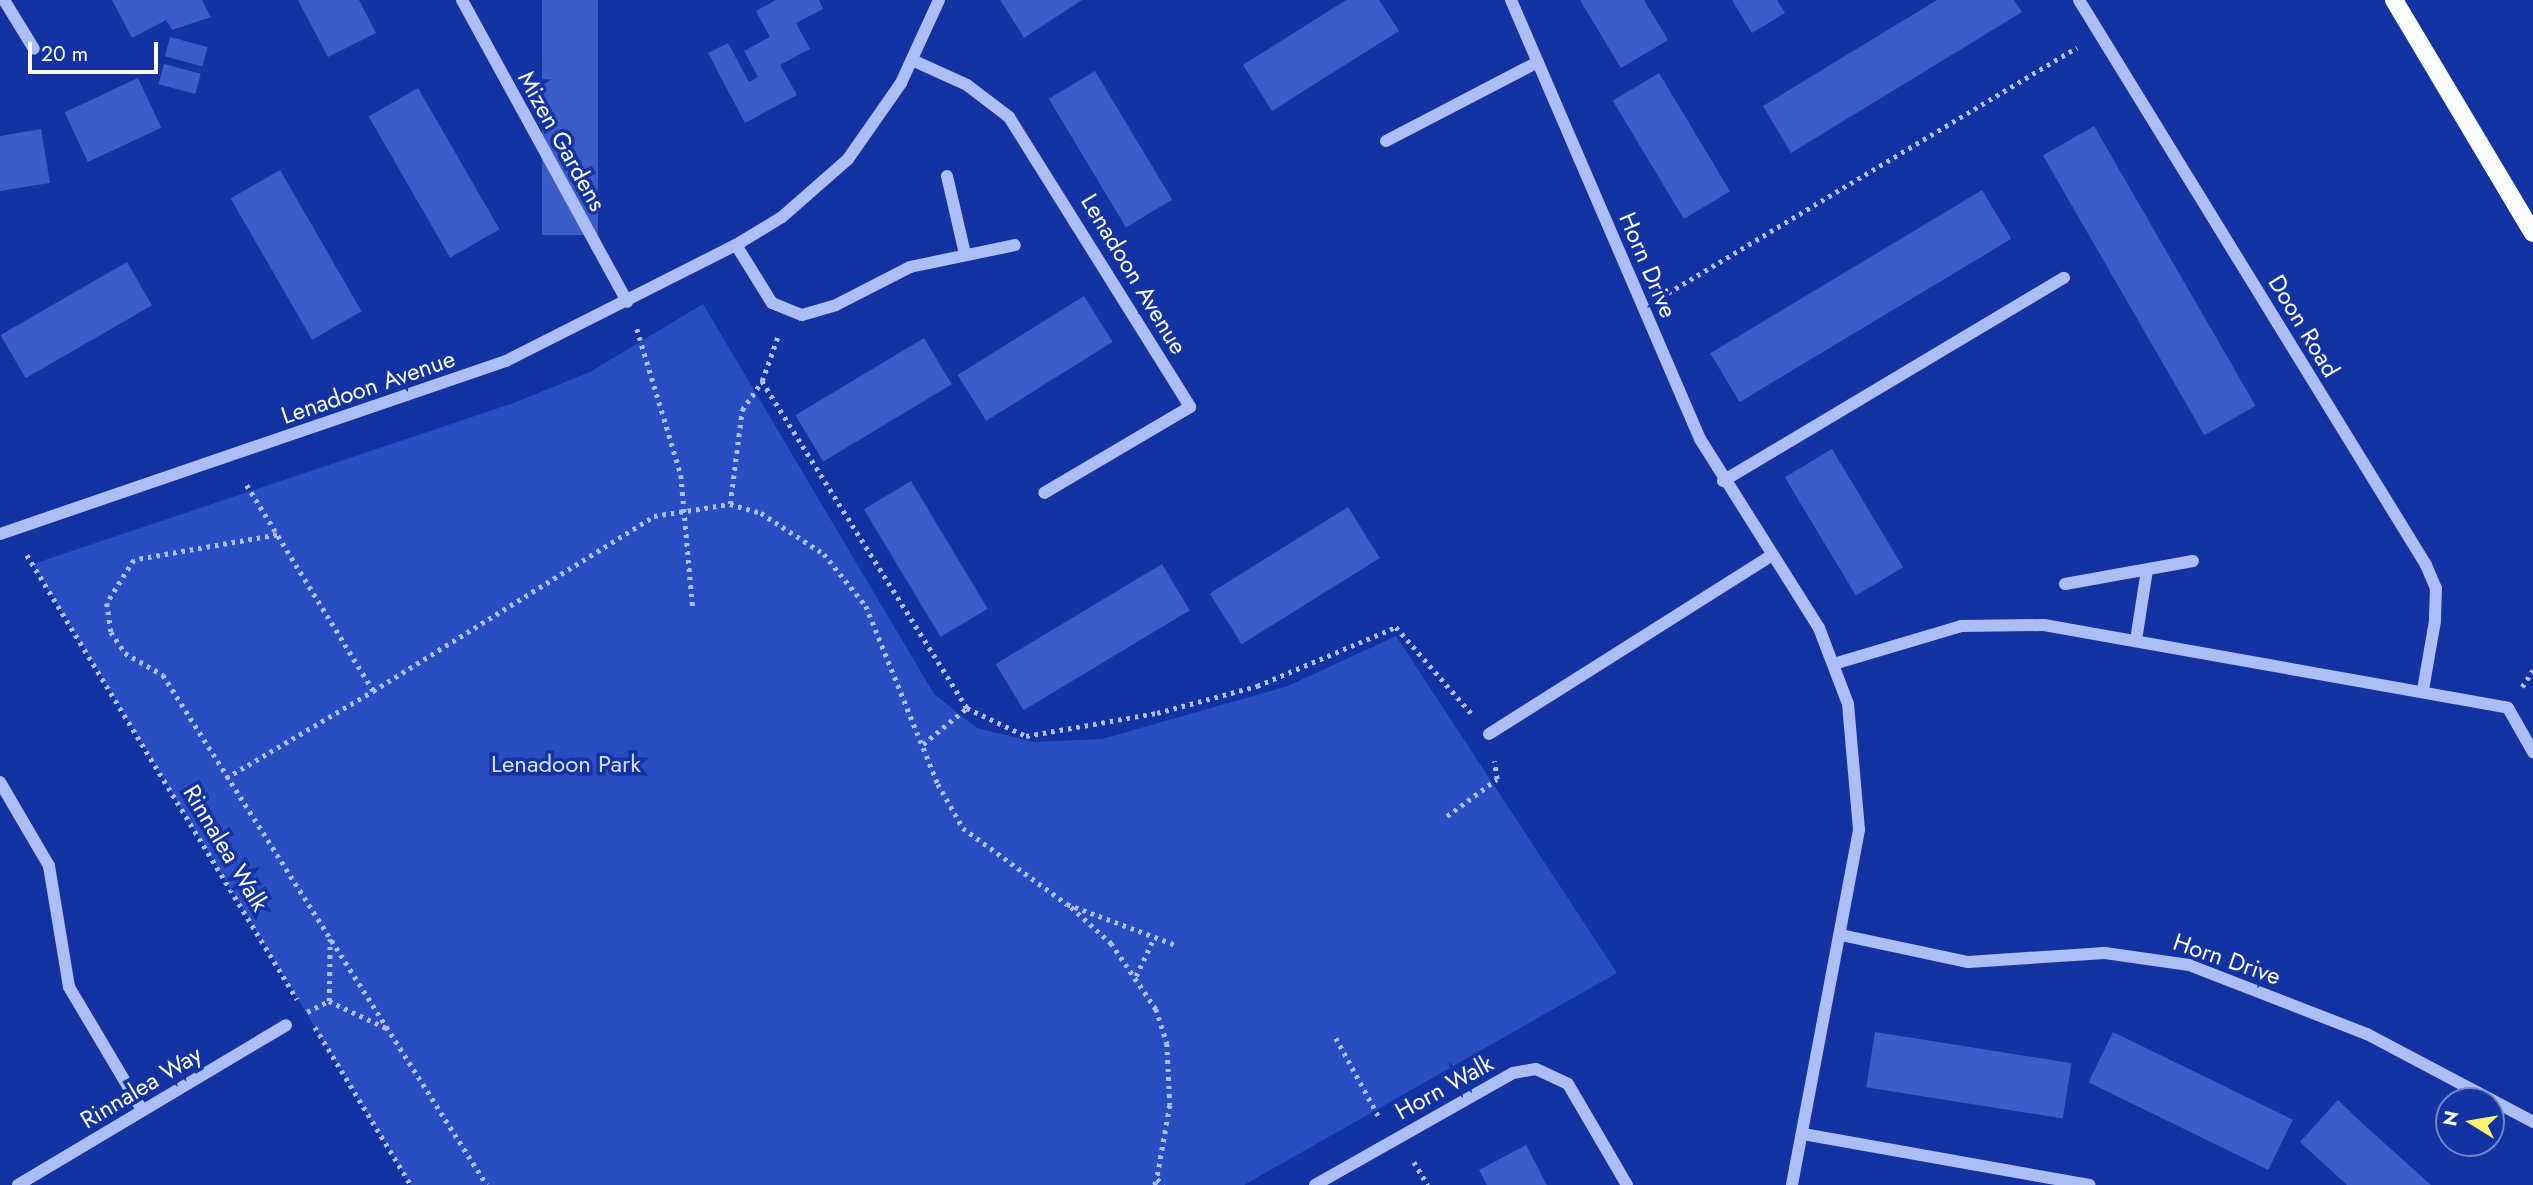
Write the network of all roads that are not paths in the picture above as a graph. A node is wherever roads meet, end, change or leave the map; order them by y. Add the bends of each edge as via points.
1 (4, 0) edge
2 (463, 0) edge
3 (940, 0) edge
4 (1511, 0) edge
5 (2079, 0) edge
6 (2394, 0) edge
7 (34, 49) dead end
8 (912, 60) junction
9 (1538, 62) junction
10 (1386, 141) dead end
11 (947, 176) dead end
12 (2533, 233) edge
13 (736, 244) junction
14 (1015, 245) dead end
15 (965, 254) junction
16 (2064, 278) dead end
17 (626, 302) junction
18 (1723, 481) junction
19 (1044, 493) dead end
20 (6, 532) edge
21 (1771, 556) junction
22 (2193, 561) dead end
23 (2147, 570) junction
24 (2066, 584) dead end
25 (2136, 640) junction
26 (1837, 663) junction
27 (2423, 690) junction
28 (1489, 733) road end
29 (2533, 752) edge
30 (0, 782) edge
31 (1841, 935) junction
32 (286, 1025) dead end
33 (142, 1110) junction
34 (2533, 1122) edge
35 (1803, 1134) junction
36 (18, 1185) edge
37 (1315, 1185) edge
38 (1628, 1185) edge
39 (1793, 1185) edge
40 (2090, 1185) edge

1 - 7 street
2 - 17 street, Mizen Gardens
3 - 8 street, Lenadoon Avenue
4 - 9 street, Horn Drive
5 - 27 street, Doon Road via 2426,565 2436,588
6 - 12 main road
8 - 13 street, Lenadoon Avenue via 848,159 782,217
8 - 19 street, Lenadoon Avenue via 967,85 1009,117 1190,407
9 - 10 street
9 - 18 street, Horn Drive
11 - 15 street
13 - 15 street via 772,303 787,312 818,311 899,271
13 - 17 street, Lenadoon Avenue
14 - 15 street
16 - 18 street
17 - 20 street, Lenadoon Avenue via 506,361
18 - 21 street, Horn Drive
21 - 26 street, Horn Drive
21 - 28 street
22 - 23 street
23 - 24 street
23 - 25 street
25 - 26 street via 1996,622
25 - 27 street
26 - 31 street, Horn Drive via 1860,785 1859,830
27 - 29 street via 2508,708
30 - 33 street via 48,866 69,987
31 - 34 street, Horn Drive via 1968,962 2105,953 2189,965 2367,1034
31 - 35 street, Horn Drive
32 - 33 street, Rinnalea Way
33 - 36 street, Rinnalea Way
35 - 39 street, Horn Drive
35 - 40 street
37 - 38 street, Horn Walk via 1513,1073 1553,1072 1568,1084

